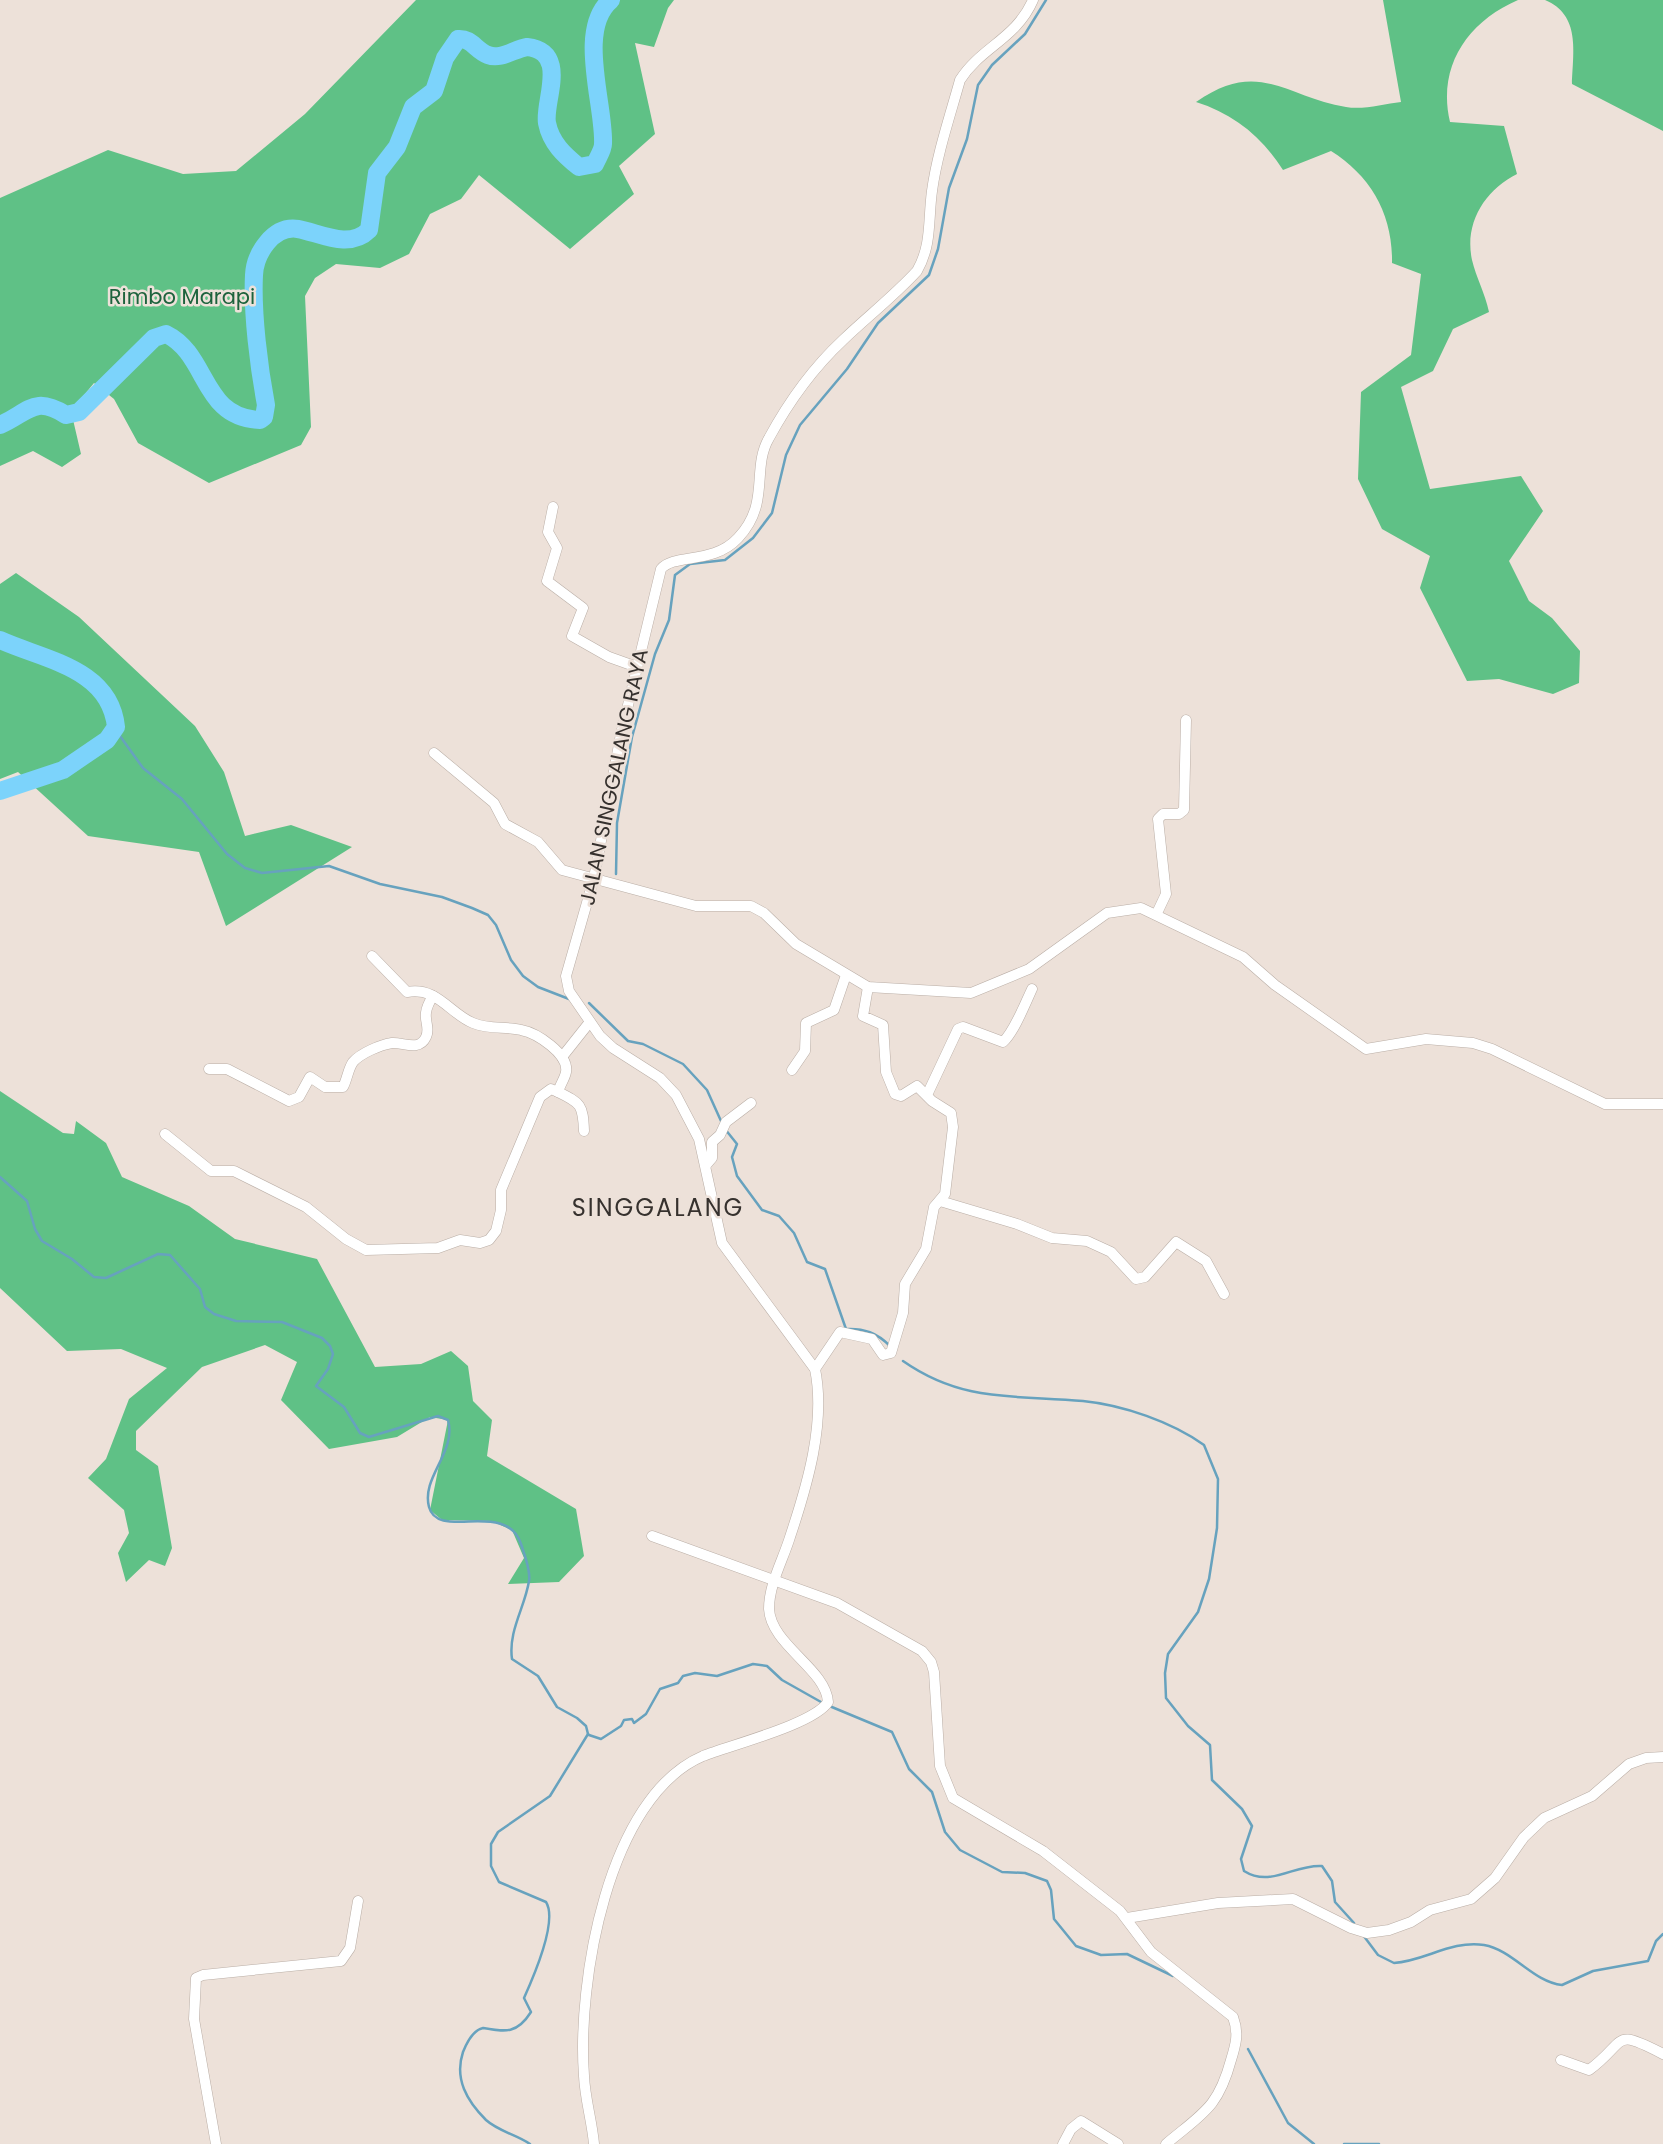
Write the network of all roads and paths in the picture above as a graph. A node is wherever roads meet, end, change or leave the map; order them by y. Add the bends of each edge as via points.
1 (1033, 0) edge
2 (553, 507) dead end
3 (637, 667) junction
4 (1186, 720) dead end
5 (434, 753) dead end
6 (594, 878) junction
7 (1157, 914) junction
8 (372, 956) dead end
9 (846, 975) junction
10 (868, 987) junction
11 (1032, 989) dead end
12 (433, 996) junction
13 (589, 1023) junction
14 (562, 1057) junction
15 (209, 1069) dead end
16 (792, 1070) dead end
17 (558, 1092) junction
18 (927, 1095) junction
19 (751, 1103) dead end
20 (1663, 1104) edge
21 (584, 1131) dead end
22 (165, 1134) dead end
23 (706, 1166) junction
24 (940, 1201) junction
25 (1223, 1294) dead end
26 (815, 1369) junction
27 (652, 1536) dead end
28 (774, 1582) junction
29 (1663, 1757) edge
30 (358, 1901) dead end
31 (1127, 1918) junction
32 (1663, 2054) edge
33 (1561, 2060) dead end
34 (216, 2144) edge
35 (594, 2144) edge
36 (1063, 2144) edge
37 (1118, 2144) edge
38 (1166, 2144) edge

1 - 3 street, JALAN SINGGALANG RAYA via 1013,33 960,79 932,191 928,247 917,271 841,341 789,403 766,442 756,512 738,538 713,556 669,562 661,569
2 - 3 street via 548,532 557,548 547,581 583,608 573,638
3 - 6 street, JALAN SINGGALANG RAYA
4 - 7 street via 1184,810 1158,819 1166,894
5 - 6 street via 494,803 505,824 538,842 559,868
6 - 9 street via 696,906 751,905 796,944
6 - 13 street, JALAN SINGGALANG RAYA via 566,976 569,991
7 - 10 street via 1129,908 1107,913 1030,969 971,993
7 - 20 street via 1243,957 1366,1049 1426,1039 1473,1043 1605,1104
8 - 12 street via 403,989
9 - 10 street
9 - 16 street via 834,1010 806,1023 805,1051
10 - 18 street via 862,1014 883,1024 886,1072 895,1094 901,1096 917,1086
11 - 18 street via 1003,1042 958,1029
12 - 14 street via 474,1023 522,1030
12 - 15 street via 425,1009 424,1040 410,1047 393,1043 368,1052 353,1063 341,1088 325,1087 310,1077 299,1097 289,1101 228,1069
13 - 14 street
13 - 23 street, JALAN SINGGALANG RAYA via 613,1048 660,1078 676,1095 691,1120
14 - 17 street via 566,1073
17 - 21 street via 578,1102
17 - 22 street via 551,1089 540,1097 501,1191 496,1231 489,1240 473,1244 460,1240 438,1248 366,1250 306,1207 234,1171 211,1171
18 - 24 street via 949,1111 953,1122 945,1194
19 - 23 street via 726,1122 712,1142 712,1158
23 - 26 street, JALAN SINGGALANG RAYA via 722,1243
24 - 25 street via 1052,1238 1087,1241 1111,1252 1136,1279 1145,1277 1176,1242 1206,1261
24 - 26 street via 934,1208 926,1249 905,1284 903,1313 891,1353 883,1355 873,1339 840,1332
26 - 28 street via 818,1412 807,1475
27 - 28 street
28 - 31 street via 837,1603 922,1651 934,1672 940,1766 953,1798 1043,1851
28 - 35 street via 769,1614 774,1626 825,1688 828,1702 812,1717 722,1748 684,1767 651,1800 622,1847 602,1903 587,1996 583,2073
29 - 31 street via 1629,1764 1592,1796 1536,1824 1496,1878 1471,1899 1430,1910 1389,1930 1367,1933 1351,1928 1293,1899 1217,1903
30 - 34 street via 350,1948 341,1961 196,1978 194,2019
31 - 38 street via 1151,1952 1224,2008 1234,2017 1238,2030 1223,2090
32 - 33 street via 1626,2038 1617,2041 1589,2070
36 - 37 street via 1081,2121

